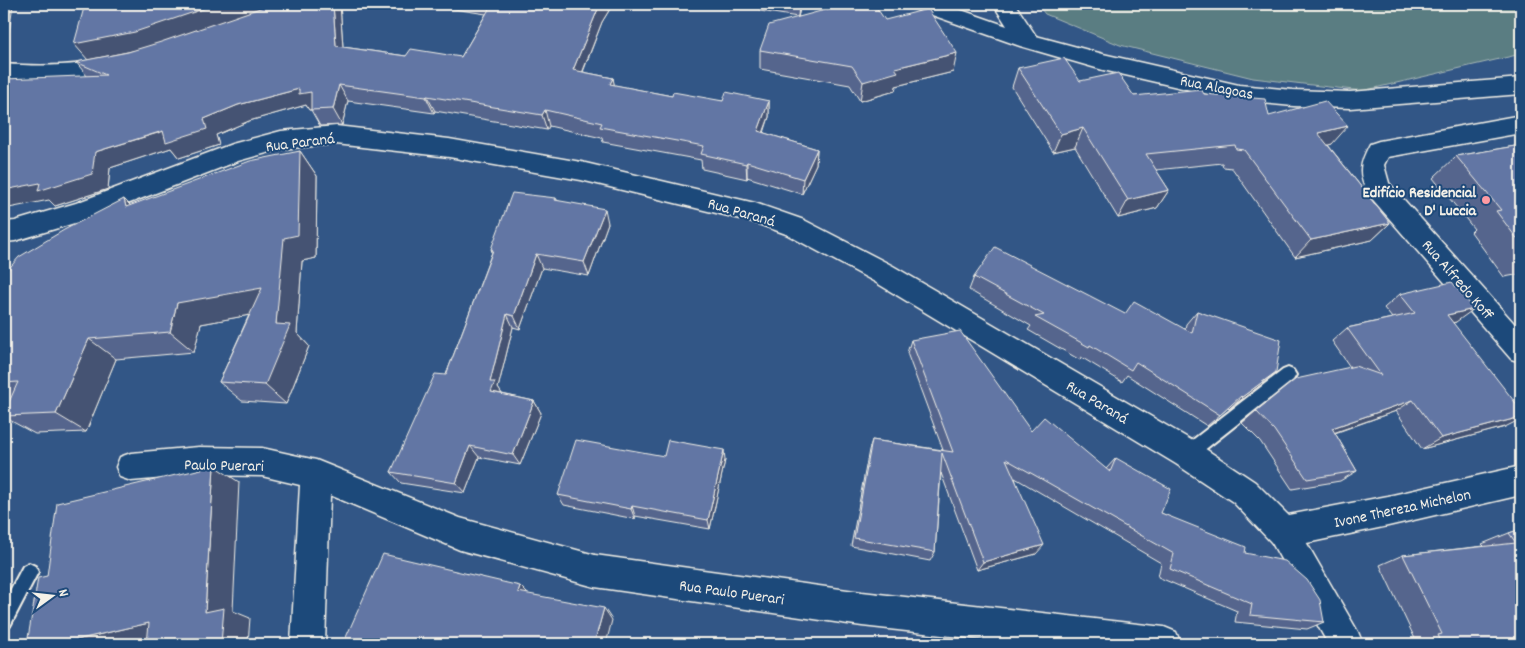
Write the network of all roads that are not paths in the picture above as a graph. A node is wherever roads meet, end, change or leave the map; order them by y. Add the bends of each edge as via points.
1 (923, 4) edge
2 (1004, 4) edge
3 (1028, 41) junction
4 (142, 58) edge
5 (4, 72) edge
6 (1521, 86) edge
7 (1521, 124) edge
8 (4, 232) edge
9 (1521, 350) edge
10 (1288, 375) dead end
11 (1187, 454) junction
12 (131, 467) dead end
13 (316, 474) junction
14 (1521, 480) edge
15 (1283, 532) junction
16 (29, 572) dead end
17 (4, 620) edge
18 (308, 644) edge
19 (1164, 644) edge
20 (1346, 644) edge

1 - 3 street, Rua Alagoas
2 - 3 street
3 - 6 street, Rua Alagoas via 1239,93 1293,98 1350,100
4 - 5 street via 79,72
7 - 9 street, Rua Alfredo Koff via 1379,150 1372,165 1377,187
8 - 11 street, Rua Paraná via 82,211 232,152 281,140 336,135 449,148 581,171 755,213 795,227 884,274
10 - 11 lane
11 - 15 street, Rua Paraná via 1244,492
12 - 13 street, Paulo Puerari via 199,461 262,462
13 - 18 street
13 - 19 street, Rua Paulo Puerari via 460,534 595,572 862,609
14 - 15 street, Ivone Thereza Michelon
15 - 20 street, Rua Paraná
16 - 17 lane

